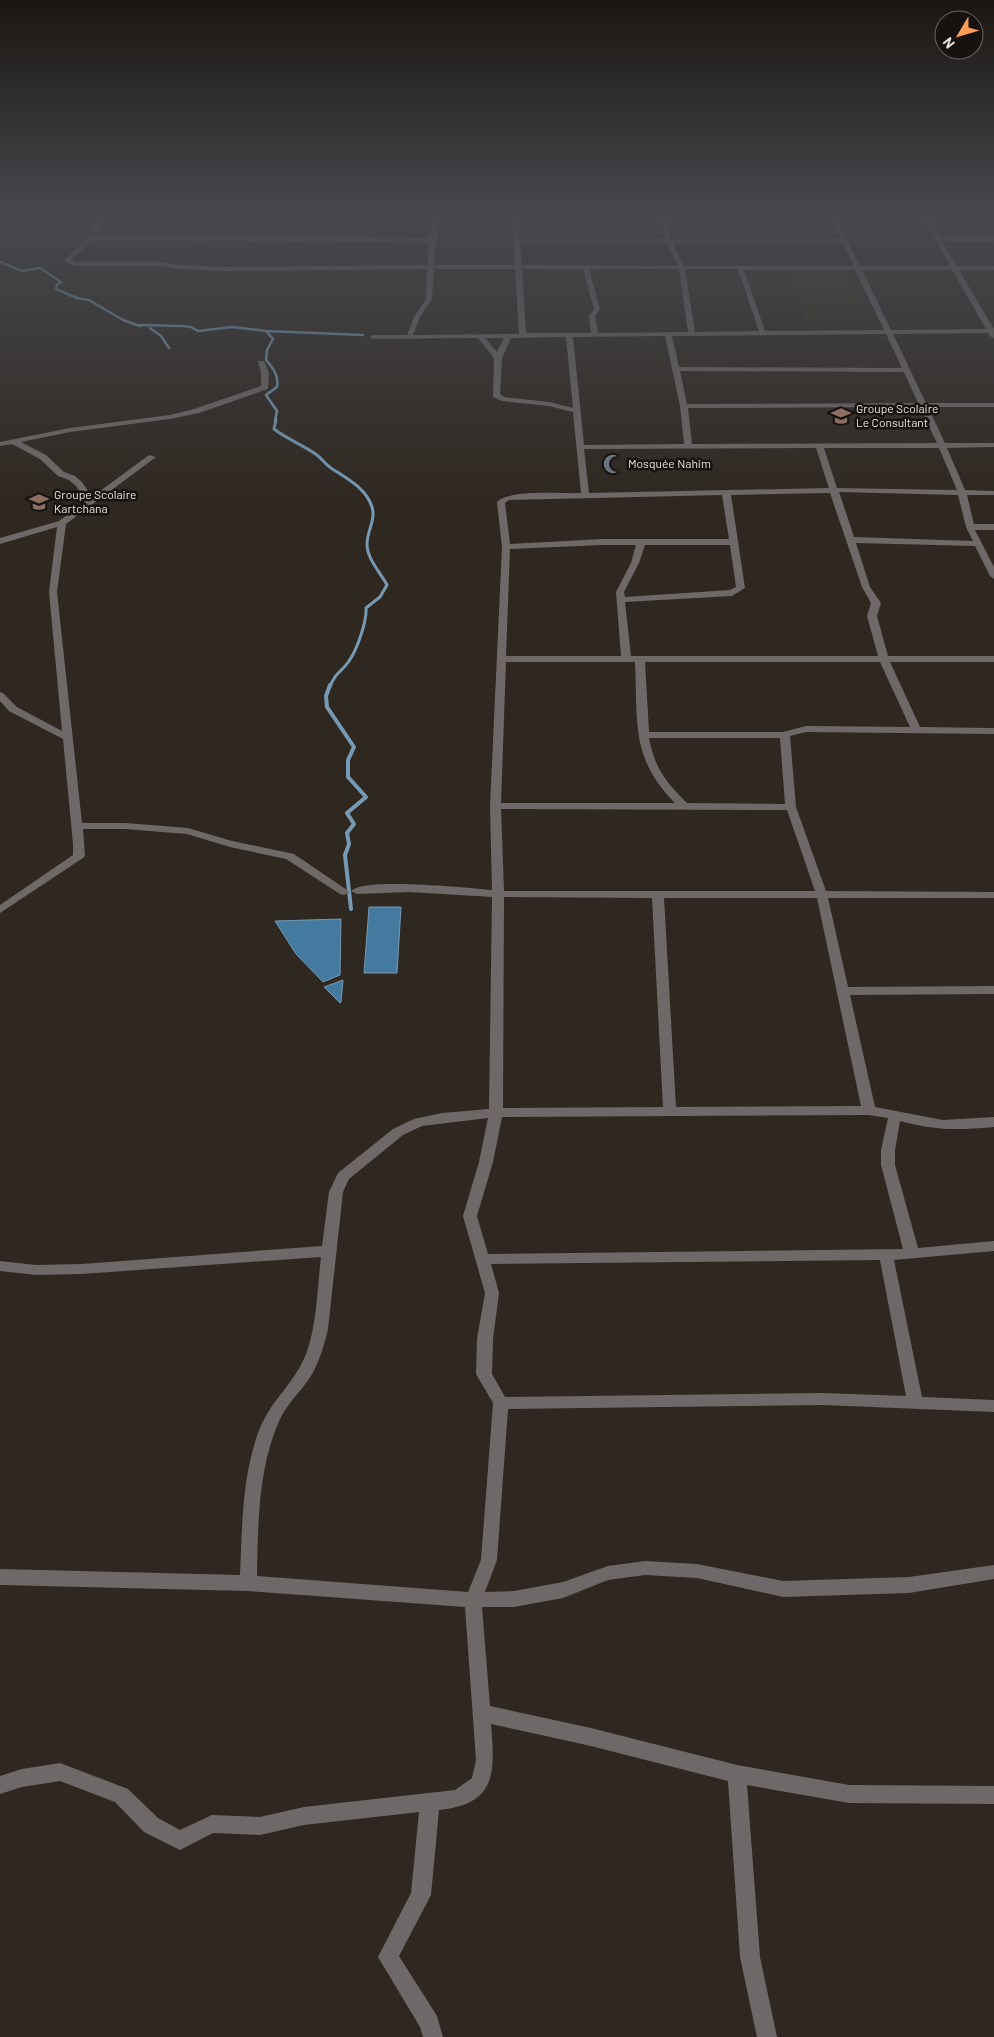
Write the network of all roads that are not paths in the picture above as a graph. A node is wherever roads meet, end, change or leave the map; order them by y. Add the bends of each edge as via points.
1 (422, 309) edge
2 (521, 309) edge
3 (597, 309) edge
4 (688, 309) edge
5 (755, 309) edge
6 (877, 309) edge
7 (978, 309) edge
8 (888, 332) junction
9 (568, 334) junction
10 (595, 334) junction
11 (668, 334) junction
12 (692, 334) junction
13 (764, 334) junction
14 (993, 334) edge
15 (523, 335) junction
16 (480, 336) junction
17 (508, 336) junction
18 (373, 337) dead end
19 (409, 337) junction
20 (498, 358) junction
21 (261, 363) dead end
22 (675, 369) junction
23 (907, 370) junction
24 (994, 405) edge
25 (684, 406) junction
26 (924, 406) junction
27 (577, 411) junction
28 (13, 441) junction
29 (0, 444) edge
30 (942, 445) junction
31 (994, 445) edge
32 (688, 446) junction
33 (819, 446) junction
34 (580, 447) junction
35 (152, 456) dead end
36 (836, 490) junction
37 (726, 492) junction
38 (962, 493) junction
39 (994, 493) edge
40 (585, 495) junction
41 (90, 501) junction
42 (62, 523) junction
43 (970, 527) junction
44 (994, 527) edge
45 (852, 540) junction
46 (0, 541) edge
47 (641, 542) junction
48 (735, 542) junction
49 (978, 544) junction
50 (506, 547) junction
51 (994, 576) edge
52 (621, 600) junction
53 (501, 659) junction
54 (626, 659) junction
55 (640, 659) junction
56 (994, 659) edge
57 (884, 660) junction
58 (0, 695) edge
59 (917, 731) junction
60 (994, 731) edge
61 (644, 735) junction
62 (785, 736) junction
63 (67, 737) junction
64 (495, 806) junction
65 (791, 807) junction
66 (685, 808) junction
67 (77, 826) junction
68 (356, 891) dead end
69 (344, 892) dead end
70 (498, 894) junction
71 (658, 895) junction
72 (822, 895) junction
73 (994, 895) edge
74 (0, 910) edge
75 (994, 990) edge
76 (845, 991) junction
77 (869, 1110) junction
78 (670, 1111) junction
79 (496, 1113) junction
80 (895, 1114) junction
81 (994, 1122) edge
82 (994, 1246) edge
83 (329, 1251) junction
84 (886, 1254) junction
85 (912, 1254) junction
86 (483, 1259) junction
87 (0, 1266) edge
88 (915, 1402) junction
89 (501, 1403) junction
90 (994, 1406) edge
91 (994, 1572) edge
92 (0, 1577) edge
93 (248, 1583) junction
94 (473, 1600) junction
95 (481, 1713) junction
96 (737, 1774) junction
97 (0, 1785) edge
98 (994, 1795) edge
99 (430, 1801) junction
100 (433, 2037) edge
101 (767, 2037) edge

1 - 19 street
2 - 15 street
3 - 10 street via 592,316
4 - 12 street
5 - 13 street
6 - 8 street
7 - 14 street
8 - 13 street
8 - 14 street
8 - 23 street
9 - 10 street
9 - 15 street
9 - 27 street
10 - 11 street
11 - 12 street
11 - 22 street
12 - 13 street
15 - 17 street
16 - 17 street
16 - 19 street
16 - 20 street
17 - 20 street
18 - 19 street
20 - 27 street via 496,395 502,399
21 - 28 street via 265,388 196,411
22 - 23 street
22 - 25 street
23 - 26 street
24 - 26 street
25 - 26 street
25 - 32 street
26 - 30 street
27 - 34 street
28 - 29 street
28 - 41 street via 72,478
30 - 31 street
30 - 33 street
30 - 38 street
32 - 33 street
32 - 34 street
33 - 36 street
34 - 40 street
35 - 41 street
36 - 37 street
36 - 38 street
36 - 45 street
37 - 40 street
37 - 48 street
38 - 39 street
38 - 43 street
40 - 50 street via 507,498 502,502
41 - 42 street
42 - 46 street
42 - 63 street via 53,592
43 - 44 street
43 - 49 street
45 - 49 street
45 - 57 street via 866,587 876,603 872,616
47 - 48 street
47 - 50 street
47 - 52 street via 635,563 620,592
48 - 52 street via 740,588 732,593
49 - 51 street
50 - 53 street
52 - 54 street
53 - 54 street
53 - 64 street
54 - 55 street
55 - 57 street
55 - 61 street
56 - 57 street
57 - 59 street
58 - 63 street via 13,709
59 - 60 street
59 - 62 street via 806,729 794,730
61 - 62 street
61 - 66 street via 650,763 662,783
62 - 65 street
63 - 67 street
64 - 66 street
64 - 70 street
65 - 66 street
65 - 72 street
67 - 69 street via 188,831 230,844 290,856
67 - 74 street via 79,856
68 - 70 street via 378,888
70 - 71 street
70 - 79 street
71 - 72 street
71 - 78 street
72 - 73 street
72 - 76 street
75 - 76 street
76 - 77 street
77 - 78 street
77 - 80 street
78 - 79 street
79 - 83 street via 419,1122 398,1132 343,1176 336,1192
79 - 86 street via 470,1216
80 - 81 street via 944,1126
80 - 85 street via 888,1166
82 - 85 street
83 - 87 street via 82,1269 36,1270
83 - 93 street via 315,1351 274,1415 263,1442 251,1504
84 - 85 street
84 - 86 street
84 - 88 street
86 - 89 street via 492,1293 484,1374
88 - 89 street via 822,1399
88 - 90 street
89 - 94 street via 489,1560
91 - 94 street via 909,1585 783,1589 697,1571 645,1568 608,1573 563,1590 514,1599
92 - 93 street
93 - 94 street
94 - 95 street
95 - 96 street
95 - 99 street via 485,1760 480,1783 458,1799
96 - 98 street via 849,1794
96 - 101 street via 750,1957
97 - 99 street via 60,1772 121,1796 151,1825 180,1840 212,1824 260,1826 304,1816
99 - 100 street via 421,1895 388,1957 430,2023

